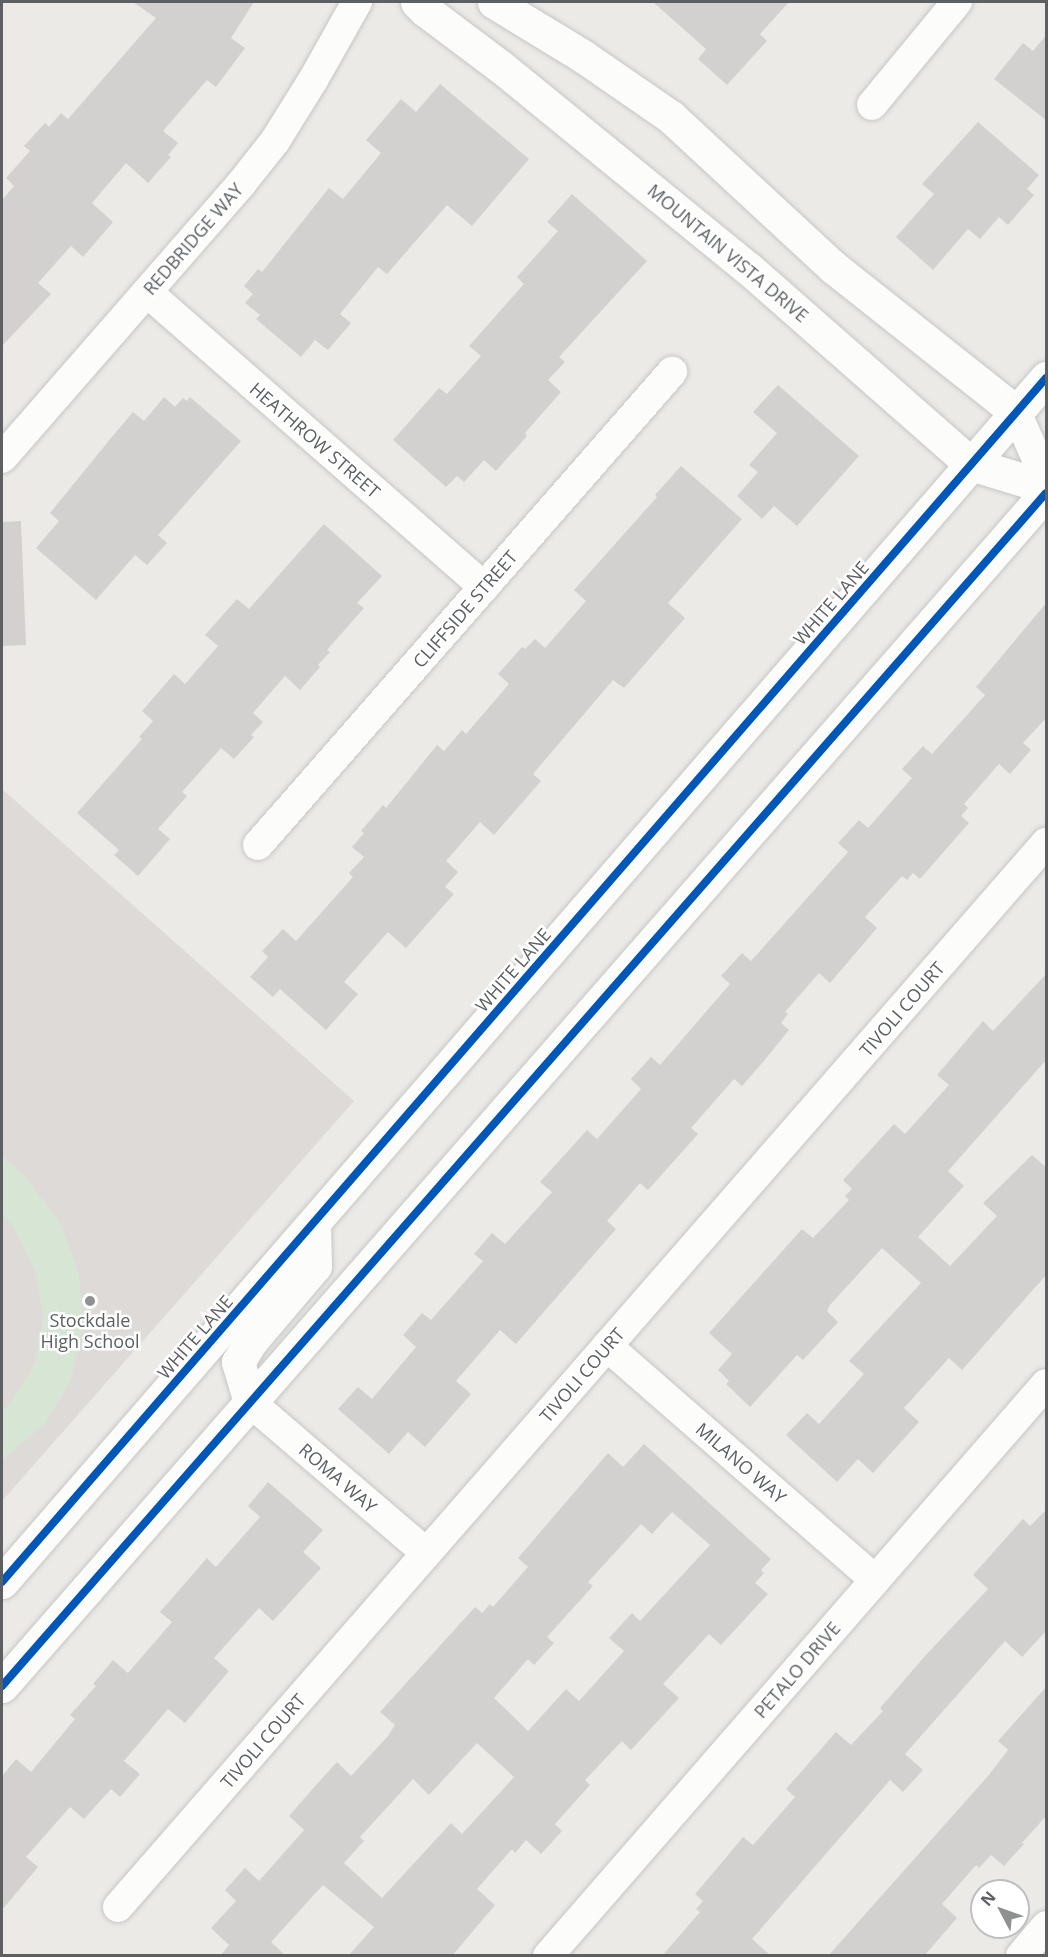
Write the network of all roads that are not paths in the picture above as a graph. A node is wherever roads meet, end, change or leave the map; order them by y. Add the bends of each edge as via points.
1 (357, 2) edge
2 (417, 2) edge
3 (494, 2) edge
4 (957, 2) edge
5 (872, 105) dead end
6 (147, 292) junction
7 (672, 372) dead end
8 (1047, 378) edge
9 (1016, 412) junction
10 (2, 458) edge
11 (971, 464) junction
12 (1047, 479) edge
13 (1047, 487) edge
14 (1047, 493) edge
15 (484, 587) junction
16 (1047, 843) edge
17 (258, 845) dead end
18 (314, 1223) junction
19 (607, 1346) junction
20 (1047, 1384) edge
21 (249, 1402) junction
22 (426, 1553) junction
23 (875, 1580) junction
24 (2, 1582) edge
25 (2, 1686) edge
26 (118, 1907) dead end
27 (1047, 1926) edge
28 (548, 1956) edge
29 (1021, 1956) edge

1 - 6 street, REDBRIDGE WAY via 275,141
2 - 11 main road, MOUNTAIN VISTA DRIVE via 749,269
3 - 9 main road via 671,117 833,267
4 - 5 street
6 - 10 street, REDBRIDGE WAY
6 - 15 street, HEATHROW STREET
7 - 15 street, CLIFFSIDE STREET
8 - 9 main road, WHITE LANE
9 - 11 main road, WHITE LANE
9 - 12 street
11 - 13 main road, MOUNTAIN VISTA DRIVE
11 - 18 main road, WHITE LANE
14 - 21 main road
15 - 17 street, CLIFFSIDE STREET
16 - 19 street, TIVOLI COURT
18 - 21 main road via 315,1266 238,1362
18 - 24 main road, WHITE LANE
19 - 22 street, TIVOLI COURT
19 - 23 street, MILANO WAY
20 - 23 street, PETALO DRIVE
21 - 22 street, ROMA WAY
21 - 25 main road
22 - 26 street, TIVOLI COURT
23 - 28 street, PETALO DRIVE
27 - 29 street

